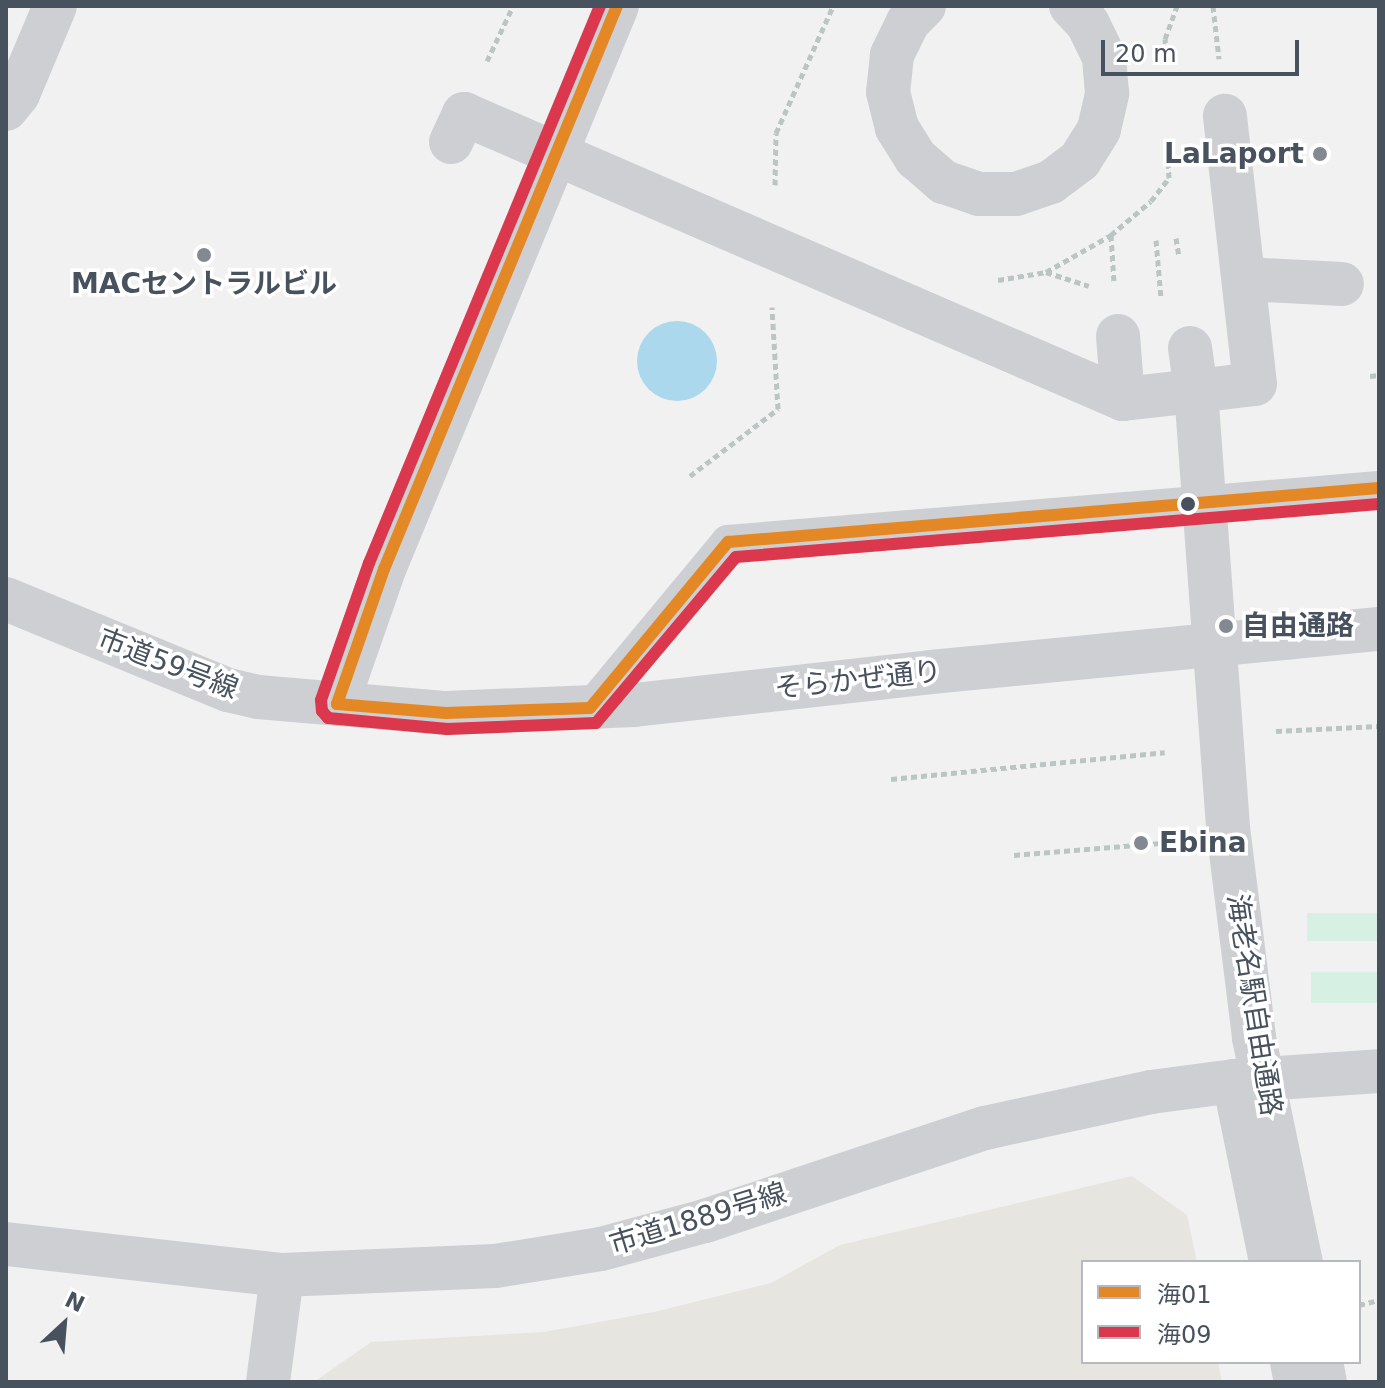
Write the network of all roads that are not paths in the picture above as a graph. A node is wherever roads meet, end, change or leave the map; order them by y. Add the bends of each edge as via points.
1 (55, 6) edge
2 (617, 6) edge
3 (924, 6) edge
4 (1071, 6) edge
5 (1099, 6) edge
6 (1104, 57) junction
7 (6, 109) edge
8 (1225, 116) dead end
9 (442, 160) dead end
10 (1244, 279) junction
11 (1342, 284) dead end
12 (1118, 336) dead end
13 (1178, 349) dead end
14 (1183, 392) junction
15 (1123, 399) junction
16 (1379, 488) edge
17 (6, 599) edge
18 (1379, 629) edge
19 (337, 704) junction
20 (590, 708) junction
21 (1379, 1071) edge
22 (1234, 1081) junction
23 (6, 1244) edge
24 (1271, 1260) edge
25 (1301, 1260) edge
26 (282, 1275) junction
27 (268, 1382) edge

1 - 7 street via 18,94
2 - 19 street via 384,569
3 - 6 street via 908,22 892,55 888,92 897,128 916,158 944,182 979,194 1016,194 1051,182 1080,160 1099,129 1107,93
4 - 6 street via 1088,24
5 - 6 street
8 - 10 street, bridge
9 - 15 street, bridge via 464,114
10 - 11 street
10 - 14 street, bridge via 1255,384
12 - 15 street
13 - 14 street, 海老名駅自由通路, bridge
14 - 15 street, bridge
14 - 25 street, 海老名駅自由通路, bridge via 1254,1038
16 - 20 lane via 728,542
17 - 19 street, 市道59号線 via 228,690
18 - 20 street, そらかぜ通り
19 - 20 street, そらかぜ通り via 446,713
21 - 22 street, 市道1889号線
22 - 24 street
22 - 26 street, 市道1889号線 via 1151,1092 985,1128 705,1221 601,1249 495,1266
23 - 26 street, 市道1889号線
26 - 27 street

